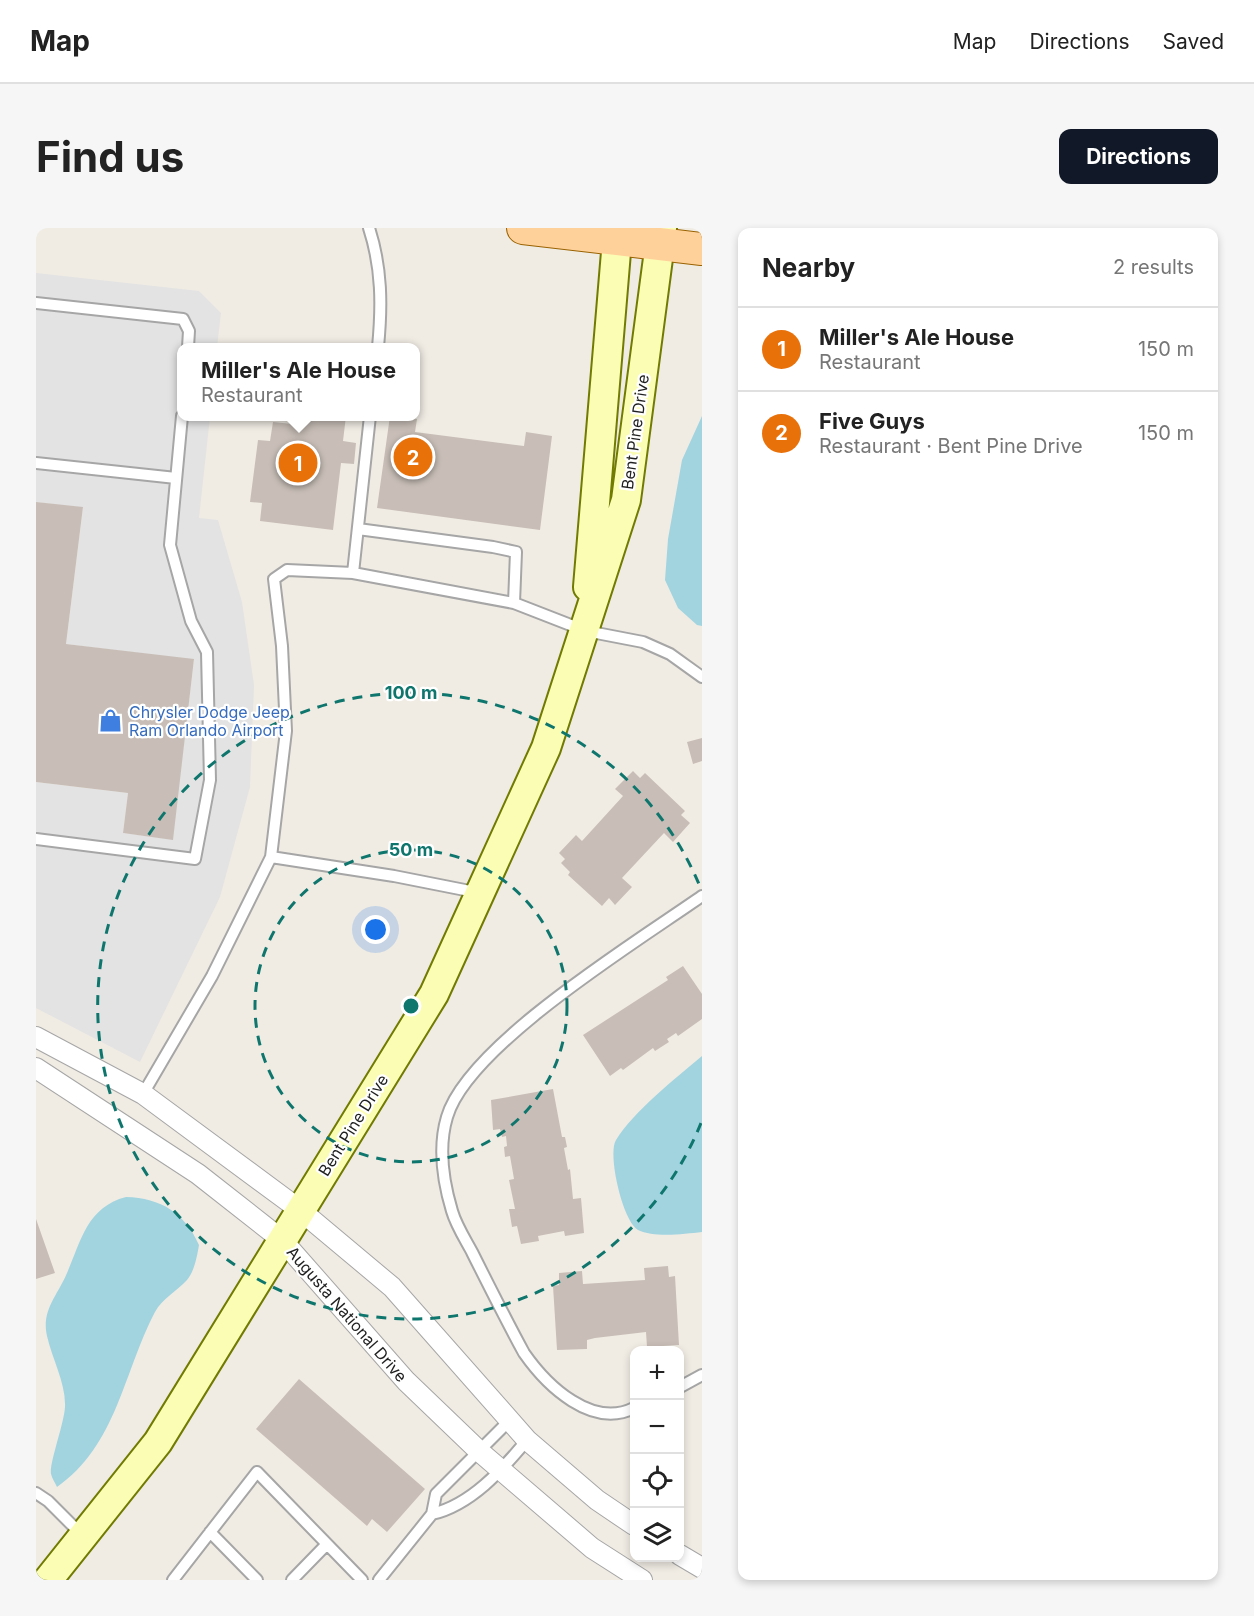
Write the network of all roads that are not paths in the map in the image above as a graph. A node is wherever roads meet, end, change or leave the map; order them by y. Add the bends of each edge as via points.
1 (369, 228) edge
2 (523, 228) edge
3 (617, 234) edge
4 (661, 236) edge
5 (702, 249) edge
6 (36, 303) edge
7 (188, 343) edge
8 (379, 343) edge
9 (182, 421) edge
10 (370, 421) edge
11 (36, 463) edge
12 (176, 478) junction
13 (358, 530) junction
14 (353, 573) junction
15 (514, 603) junction
16 (586, 631) junction
17 (702, 677) edge
18 (36, 840) edge
19 (271, 857) junction
20 (480, 893) junction
21 (702, 896) edge
22 (36, 1037) edge
23 (36, 1068) edge
24 (143, 1094) junction
25 (300, 1210) junction
26 (282, 1240) junction
27 (702, 1375) edge
28 (684, 1385) edge
29 (630, 1410) edge
30 (509, 1421) junction
31 (527, 1440) junction
32 (480, 1452) junction
33 (502, 1470) junction
34 (36, 1493) edge
35 (432, 1514) junction
36 (630, 1522) edge
37 (210, 1532) junction
38 (83, 1536) junction
39 (327, 1544) junction
40 (684, 1557) edge
41 (702, 1568) edge
42 (48, 1580) edge
43 (173, 1580) edge
44 (257, 1580) edge
45 (292, 1580) edge
46 (362, 1580) edge
47 (379, 1580) edge
48 (642, 1580) edge

1 - 8 lane via 377,252 383,302
2 - 3 main road
3 - 4 main road
3 - 16 street, Bent Pine Drive
4 - 5 main road
4 - 16 street, Bent Pine Drive via 626,500
6 - 7 lane via 183,319 189,331
9 - 12 lane
10 - 13 lane
11 - 12 lane
12 - 18 lane via 170,545 191,621 207,652 210,780 195,859
13 - 14 lane
13 - 15 lane via 516,552
14 - 15 lane
14 - 19 lane via 287,570 274,579 286,731
15 - 16 lane
16 - 17 lane via 643,642 670,654
16 - 20 street, Bent Pine Drive via 546,748
19 - 20 lane
19 - 24 lane via 212,975
20 - 25 street, Bent Pine Drive via 434,994
21 - 29 lane via 566,990 496,1050 461,1088 447,1115 442,1141 452,1213 524,1353 537,1371 582,1409 624,1413
22 - 24 street
23 - 26 street, Augusta National Drive via 198,1174
24 - 25 street
25 - 26 street, Bent Pine Drive
25 - 30 street via 392,1287
26 - 32 street, Augusta National Drive via 406,1381
26 - 38 street, Bent Pine Drive via 158,1442
27 - 28 lane
30 - 31 street
30 - 32 lane
31 - 33 lane
31 - 36 street via 597,1500
32 - 33 street, Augusta National Drive
32 - 35 lane via 436,1494
33 - 35 lane via 451,1510
33 - 48 street, Augusta National Drive via 592,1548
34 - 38 lane
35 - 47 lane
37 - 39 lane via 257,1472
37 - 43 lane
37 - 44 lane
38 - 42 street, Bent Pine Drive
39 - 45 lane
39 - 46 lane
40 - 41 street

